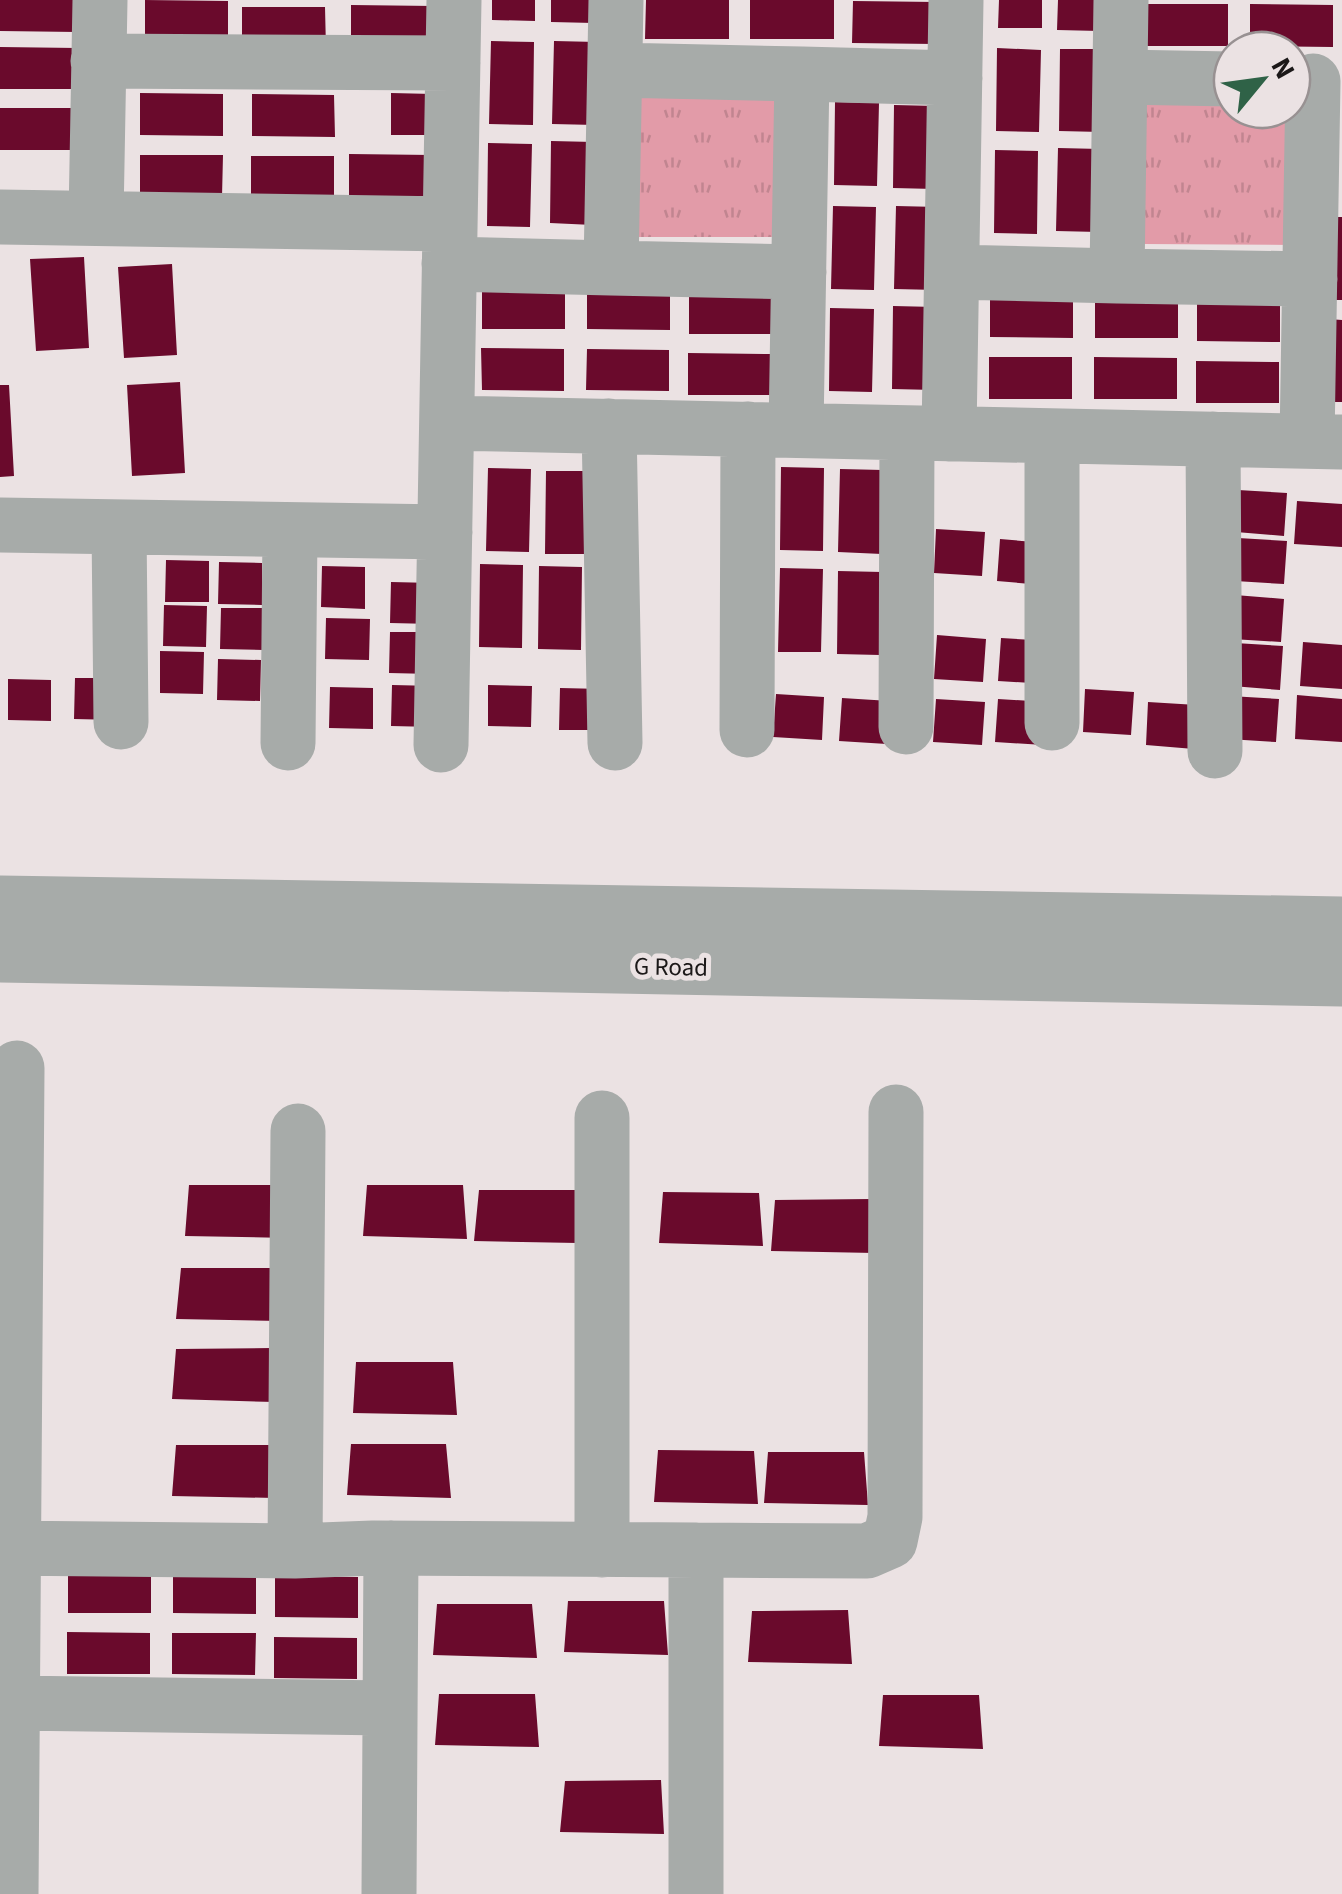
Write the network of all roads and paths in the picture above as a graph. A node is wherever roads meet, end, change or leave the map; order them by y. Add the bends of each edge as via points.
1 (100, 0) edge
2 (454, 0) edge
3 (616, 0) edge
4 (956, 0) edge
5 (1121, 0) edge
6 (98, 61) junction
7 (452, 63) junction
8 (614, 70) junction
9 (802, 74) junction
10 (1120, 77) junction
11 (955, 78) junction
12 (1212, 79) edge
13 (1316, 81) edge
14 (0, 217) edge
15 (96, 218) junction
16 (450, 244) junction
17 (611, 268) junction
18 (798, 272) junction
19 (952, 272) junction
20 (1117, 276) junction
21 (1310, 280) junction
22 (447, 423) junction
23 (609, 426) junction
24 (772, 430) junction
25 (928, 433) junction
26 (1052, 436) junction
27 (1213, 439) junction
28 (1324, 442) edge
29 (0, 525) edge
30 (119, 527) junction
31 (290, 530) junction
32 (444, 532) junction
33 (121, 722) dead end
34 (1052, 722) dead end
35 (906, 727) dead end
36 (747, 730) dead end
37 (288, 743) dead end
38 (615, 743) dead end
39 (441, 746) dead end
40 (1215, 751) dead end
41 (0, 904) edge
42 (1342, 924) edge
43 (0, 954) edge
44 (1342, 979) edge
45 (17, 1068) dead end
46 (896, 1112) dead end
47 (602, 1118) dead end
48 (298, 1131) dead end
49 (7, 1548) edge
50 (391, 1548) junction
51 (602, 1550) junction
52 (696, 1550) junction
53 (295, 1551) junction
54 (12, 1703) junction
55 (390, 1708) junction
56 (10, 1894) edge
57 (389, 1894) edge
58 (696, 1894) edge

1 - 6 street
2 - 7 street
3 - 8 street
4 - 11 street
5 - 10 street
6 - 7 street
6 - 15 street
7 - 16 street
8 - 9 street
8 - 17 street
9 - 11 street
9 - 18 street
10 - 12 street
10 - 20 street
11 - 19 street
13 - 21 street
14 - 15 street
15 - 16 street
16 - 17 street
16 - 22 street
17 - 18 street
18 - 24 street
19 - 20 street
19 - 25 street
20 - 21 street
21 - 28 street
22 - 23 street
22 - 32 street
23 - 24 street
23 - 38 street
24 - 25 street
24 - 36 street
25 - 26 street
25 - 35 street
26 - 27 street
26 - 34 street
27 - 28 street
27 - 40 street
29 - 30 street
30 - 31 street
30 - 33 street
31 - 32 street
31 - 37 street
32 - 39 street
41 - 42 street
43 - 44 street, G Road
45 - 49 street
46 - 52 street via 890,1541 867,1551
47 - 51 street
48 - 53 street
49 - 53 street
49 - 54 street
50 - 51 street
50 - 53 street
50 - 55 street
51 - 52 street
52 - 58 street
54 - 55 street
54 - 56 street
55 - 57 street

